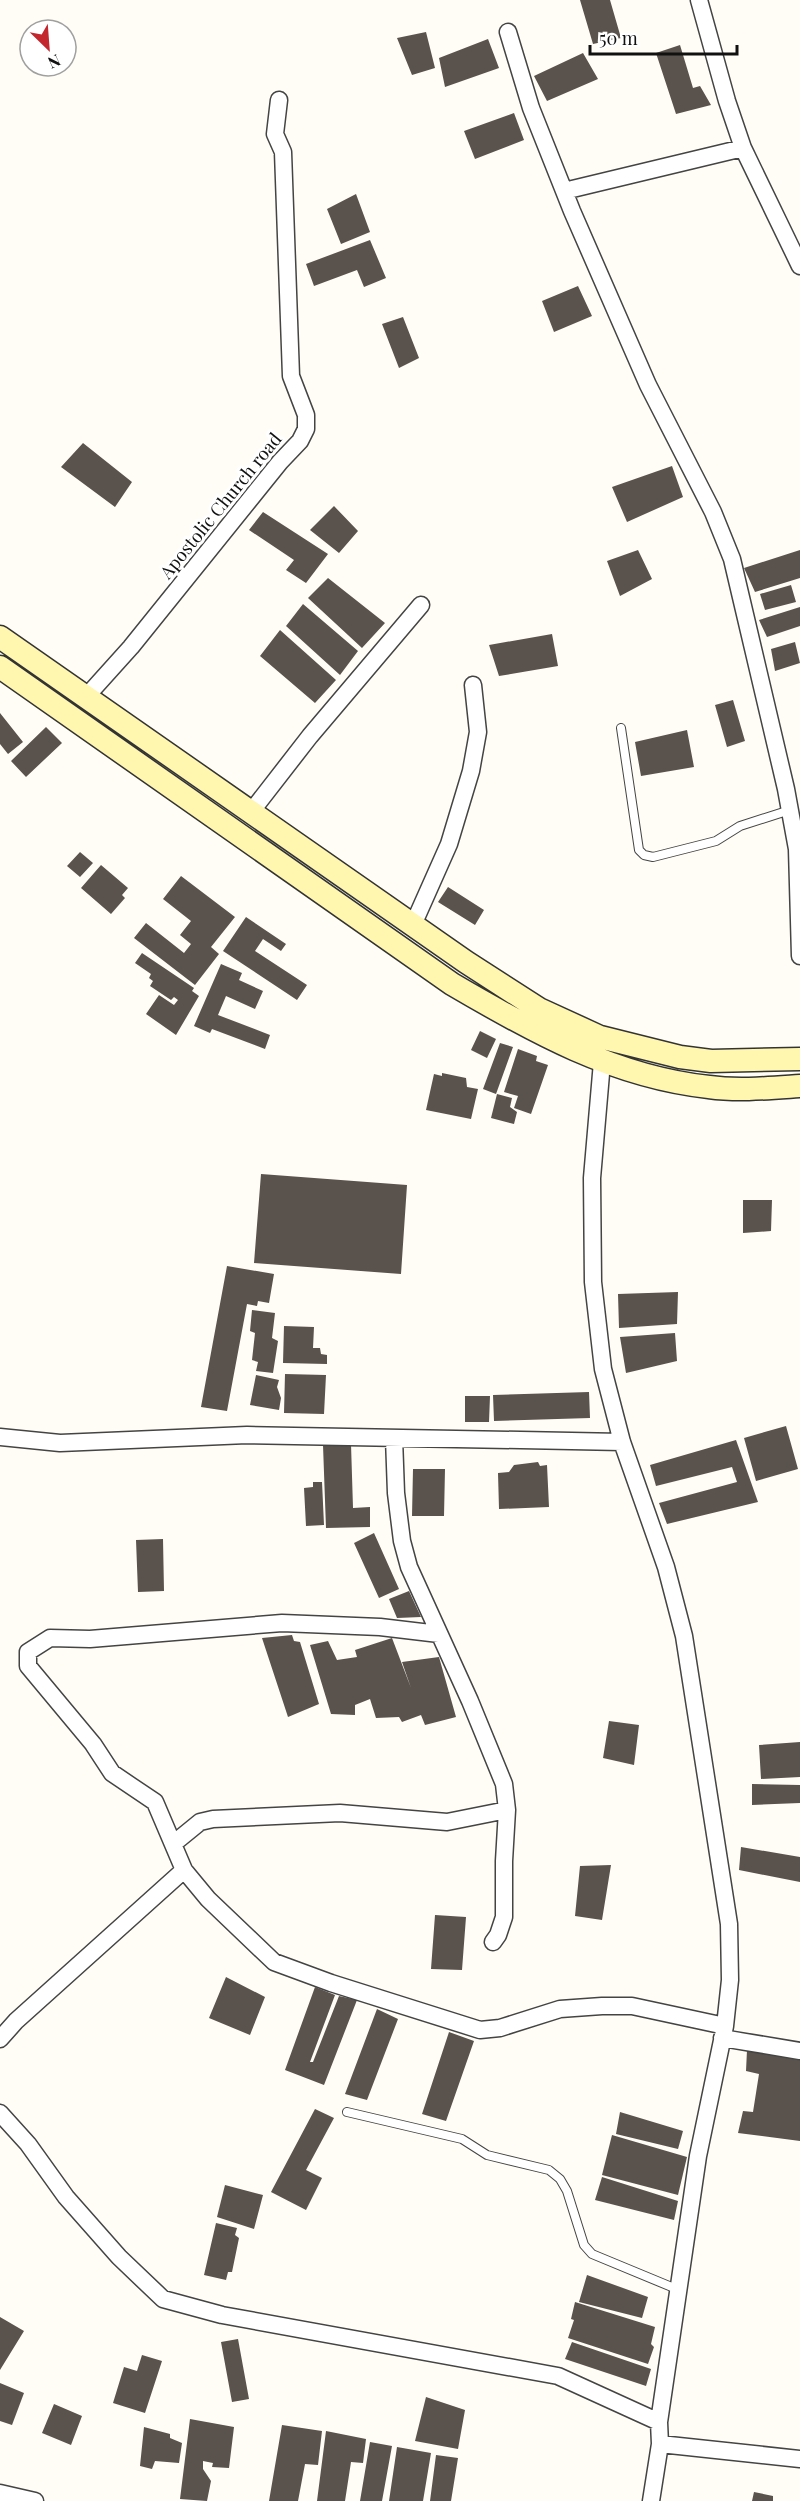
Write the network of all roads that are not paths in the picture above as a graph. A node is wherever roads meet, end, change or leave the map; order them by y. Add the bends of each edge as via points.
1 (699, 0) edge
2 (507, 32) dead end
3 (279, 100) dead end
4 (743, 148) junction
5 (564, 192) junction
6 (800, 266) edge
7 (422, 605) dead end
8 (0, 636) edge
9 (0, 667) edge
10 (473, 686) dead end
11 (86, 697) junction
12 (621, 728) dead end
13 (790, 810) junction
14 (251, 812) junction
15 (413, 925) junction
16 (800, 956) edge
17 (800, 1059) edge
18 (602, 1062) junction
19 (800, 1086) edge
20 (0, 1437) edge
21 (394, 1438) junction
22 (622, 1442) junction
23 (439, 1634) junction
24 (507, 1810) junction
25 (173, 1844) junction
26 (184, 1870) junction
27 (493, 1942) dead end
28 (723, 2032) junction
29 (0, 2039) edge
30 (800, 2051) edge
31 (347, 2112) dead end
32 (0, 2114) edge
33 (679, 2290) junction
34 (659, 2422) junction
35 (660, 2444) junction
36 (800, 2459) edge
37 (0, 2493) edge
38 (35, 2501) edge
39 (651, 2501) edge

1 - 4 street
2 - 5 street
3 - 11 street, Apostolic Church road via 275,134 284,152 291,376 306,416 306,429 131,648
4 - 5 street
4 - 6 street
5 - 13 street via 648,385 713,512 732,559
7 - 14 street
8 - 11 main road
9 - 18 main road via 452,984 526,1028
10 - 15 street via 478,732 471,771 449,844
11 - 14 main road
12 - 13 lane via 639,850 644,855 653,857 716,841 740,826
13 - 16 street via 797,849
14 - 15 main road
15 - 17 main road via 539,1009 600,1037 690,1059
18 - 19 main road via 710,1088
18 - 22 street via 592,1178 594,1282 603,1369
20 - 21 street via 60,1443 247,1435
21 - 22 street
21 - 23 street via 402,1540 409,1567
22 - 28 street via 666,1568 684,1636 729,1924 730,1980
23 - 24 street via 504,1784
23 - 25 street via 282,1623 90,1639 50,1638 28,1652 28,1666 112,1773 155,1802
24 - 25 street via 447,1821 340,1813 213,1819 200,1822
24 - 27 street via 504,1917
25 - 26 street
26 - 28 street via 208,1899 274,1962 480,2030 500,2028 560,2009 632,2006
26 - 29 street
28 - 30 street
28 - 33 street via 698,2156
31 - 33 lane via 462,2139 487,2155 549,2170 567,2191 584,2245 592,2254
32 - 34 street via 28,2144 66,2197 163,2299 222,2315 558,2376
33 - 34 street
34 - 35 street
35 - 36 street
35 - 39 street
37 - 38 street

